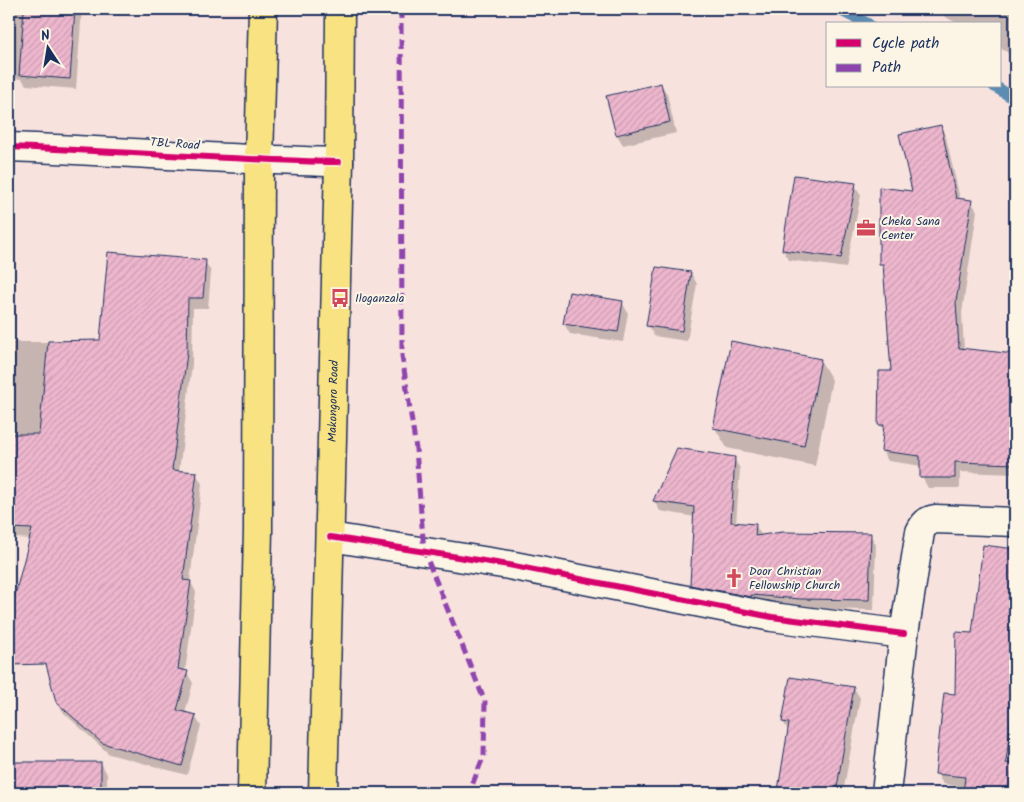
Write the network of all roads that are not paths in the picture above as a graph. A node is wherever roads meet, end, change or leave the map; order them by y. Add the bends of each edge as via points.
1 (263, 9) edge
2 (340, 9) edge
3 (9, 147) edge
4 (259, 161) junction
5 (339, 162) junction
6 (1015, 522) edge
7 (330, 537) junction
8 (904, 634) junction
9 (252, 793) edge
10 (323, 793) edge
11 (886, 793) edge

1 - 4 main road
2 - 5 main road, Makongoro Road
3 - 4 street, TBL Road
4 - 5 street, TBL Road
4 - 9 main road via 258,530
5 - 7 main road, Makongoro Road
6 - 8 street via 936,519 925,524 920,532
7 - 8 street via 509,565 772,617
7 - 10 main road, Makongoro Road
8 - 11 street

